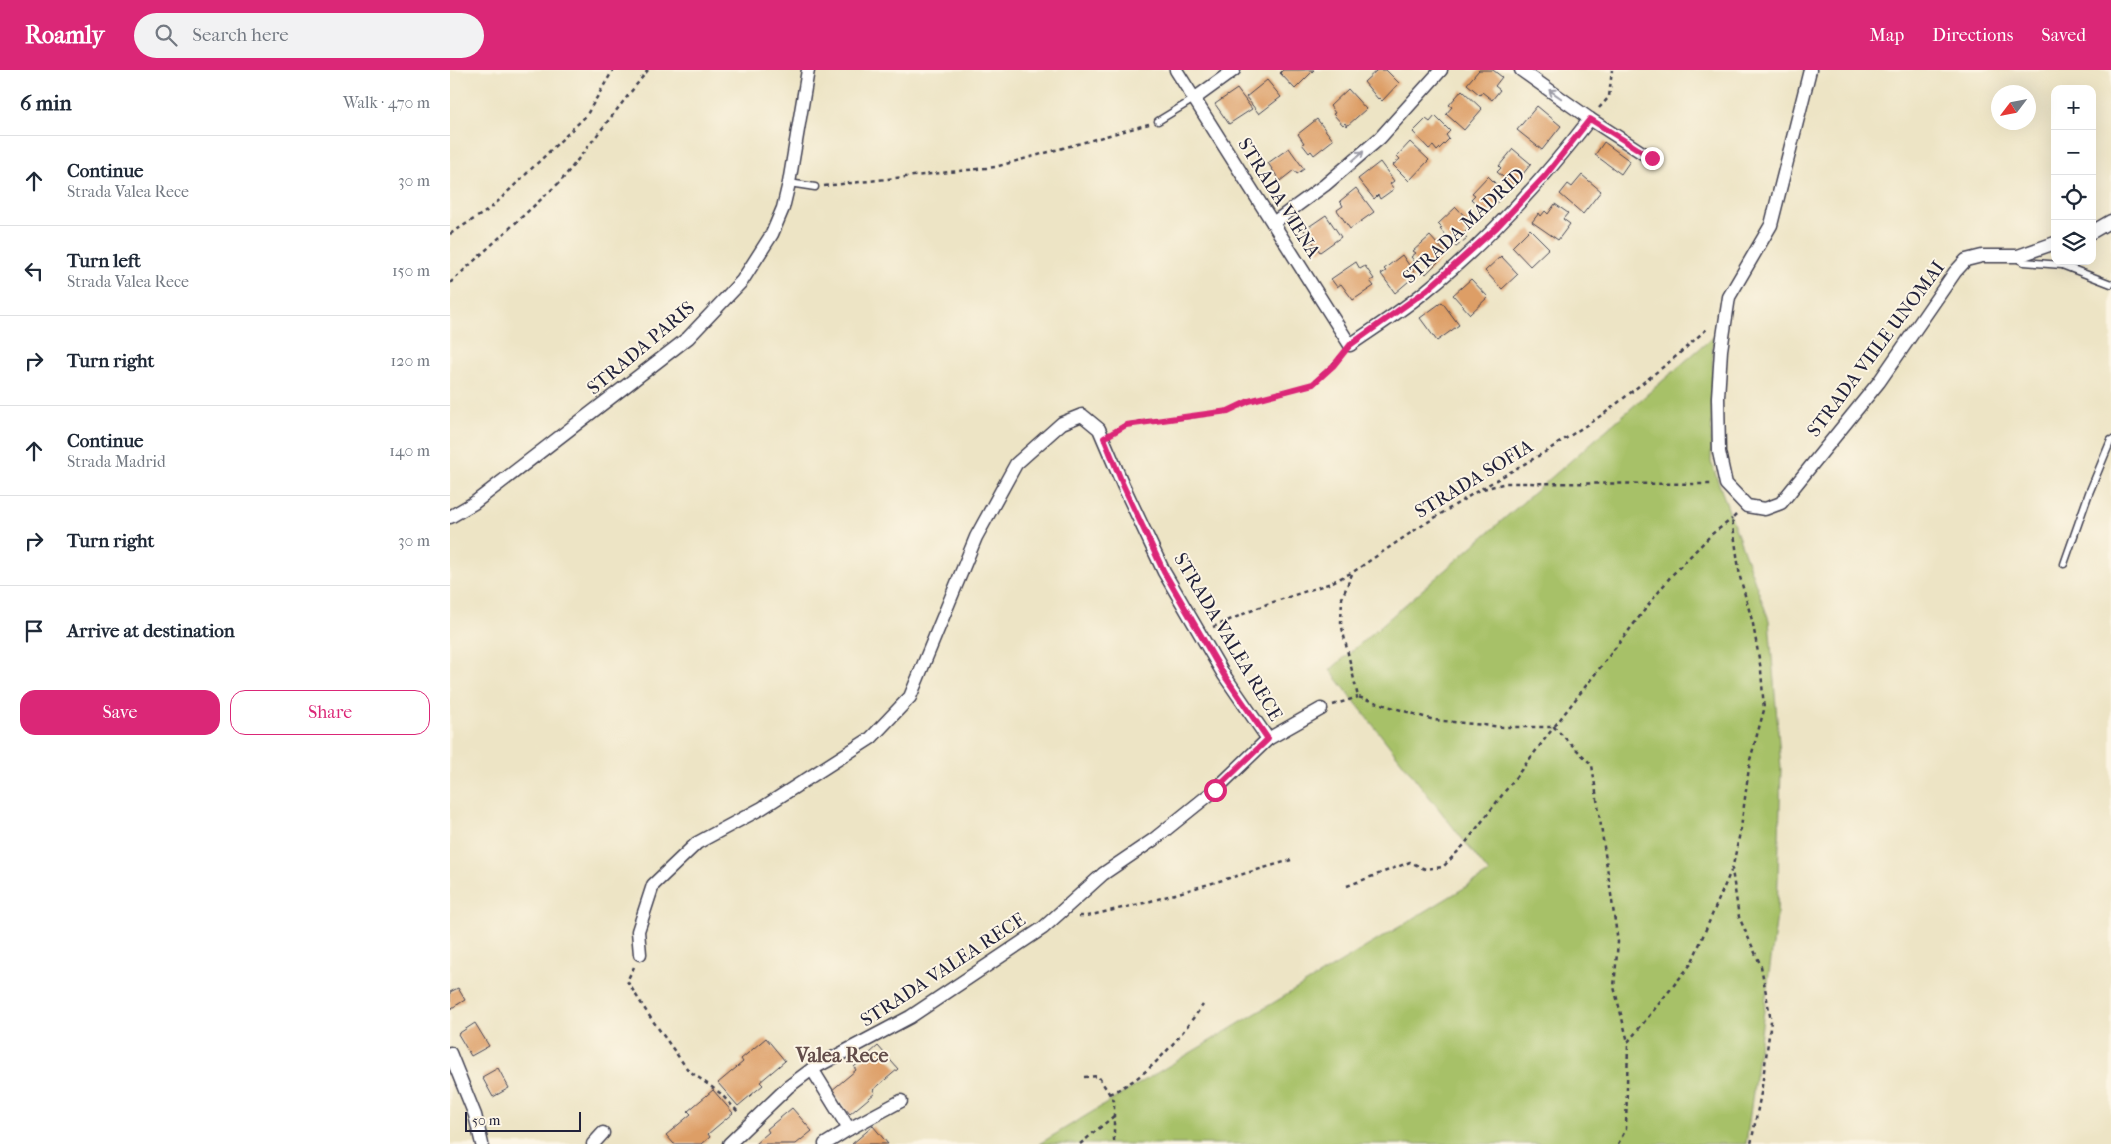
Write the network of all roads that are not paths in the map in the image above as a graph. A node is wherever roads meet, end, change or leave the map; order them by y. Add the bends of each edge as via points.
1 (808, 70) edge
2 (1176, 70) edge
3 (1234, 70) edge
4 (1441, 70) edge
5 (1521, 70) edge
6 (1810, 70) edge
7 (1194, 99) junction
8 (1590, 119) junction
9 (1158, 121) road end
10 (1652, 158) dead end
11 (790, 183) junction
12 (815, 187) road end
13 (2111, 221) edge
14 (1273, 223) junction
15 (2096, 230) edge
16 (2051, 244) edge
17 (2018, 256) junction
18 (2111, 284) edge
19 (1350, 345) joint
20 (2111, 440) edge
21 (450, 517) edge
22 (2064, 564) dead end
23 (1320, 709) road end
24 (1268, 739) junction
25 (640, 954) road end
26 (450, 1053) edge
27 (812, 1070) junction
28 (901, 1101) dead end
29 (849, 1129) junction
30 (603, 1133) dead end
31 (482, 1144) edge
32 (593, 1144) edge
33 (729, 1144) edge
34 (825, 1144) edge

1 - 11 street, STRADA PARIS
2 - 7 street, STRADA VIENA
3 - 7 street
14 -> 4 street via 1325,185 1380,138
8 -> 5 street
6 - 17 street, STRADA VIILE UNOMAI via 1771,225 1729,296 1721,350 1719,452 1726,484 1747,506 1765,508 1781,503 1879,382 1966,260 1982,256
7 - 9 lane
7 - 14 street, STRADA VIENA
8 - 10 street
8 - 19 street, STRADA MADRID via 1545,176 1497,227 1427,290
11 - 12 lane
11 - 21 street, STRADA PARIS via 772,234 742,281 688,338 474,503
13 - 15 street
14 - 19 street, STRADA VIENA
16 - 17 street, STRADA VIILE UNOMAI
17 - 18 lane via 2024,262 2062,265
20 - 22 lane
23 - 24 street, STRADA VALEA RECE
24 - 25 street, STRADA VALEA RECE via 1198,633 1164,572 1099,428 1082,415 1062,422 1016,464 976,537 910,697 872,738 762,808 697,843 684,855 653,886 638,931
24 - 27 street, STRADA VALEA RECE via 1215,790 1153,840 1103,874 1042,928 918,1012
26 - 31 street via 475,1115
27 - 29 street
27 - 33 street, STRADA VALEA RECE via 788,1087
28 - 29 street
29 - 34 street
30 - 32 street

